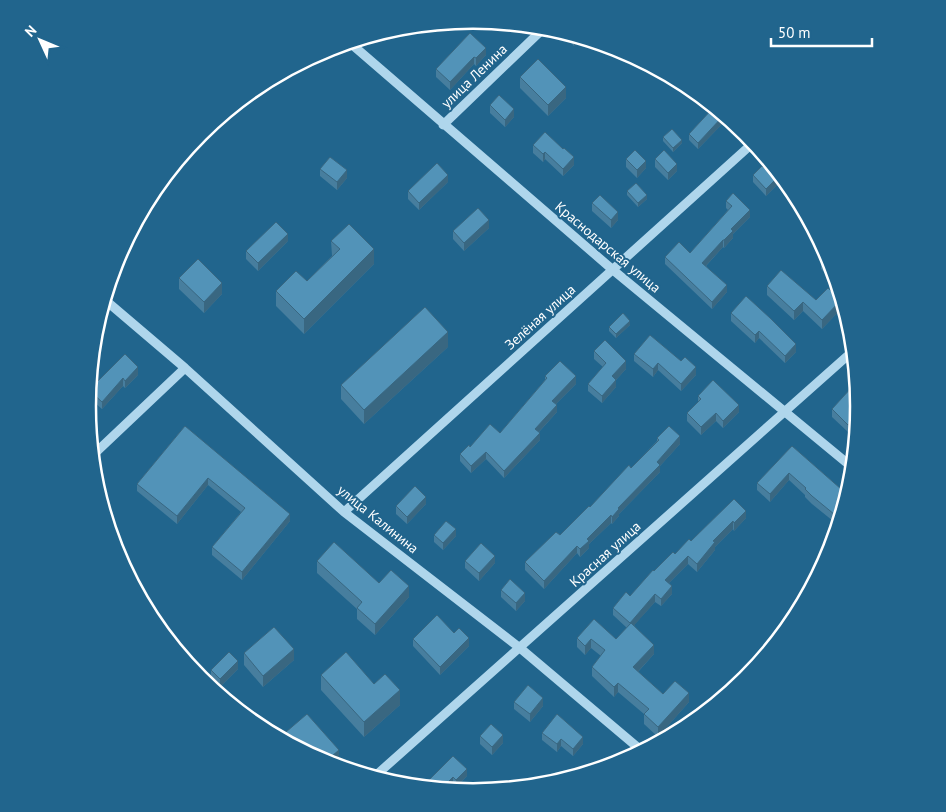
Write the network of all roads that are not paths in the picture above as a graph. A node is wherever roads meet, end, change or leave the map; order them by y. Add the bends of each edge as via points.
1 (537, 34) edge
2 (356, 48) edge
3 (443, 125) junction
4 (748, 147) edge
5 (613, 270) junction
6 (110, 304) edge
7 (847, 356) edge
8 (185, 368) junction
9 (786, 411) junction
10 (99, 450) edge
11 (846, 462) edge
12 (344, 512) junction
13 (520, 648) junction
14 (636, 746) edge
15 (380, 771) edge

1 - 3 street, улица Ленина
2 - 3 street, Краснодарская улица
3 - 5 street, Краснодарская улица
4 - 5 street, Зелёная улица
5 - 9 street, Краснодарская улица
5 - 12 street, Зелёная улица
6 - 8 street, улица Калинина
7 - 9 street, Красная улица
8 - 10 street
8 - 12 street, улица Калинина
9 - 11 street, Краснодарская улица
9 - 13 street, Красная улица
12 - 13 street, улица Калинина
13 - 14 street, улица Калинина
13 - 15 street, Красная улица

